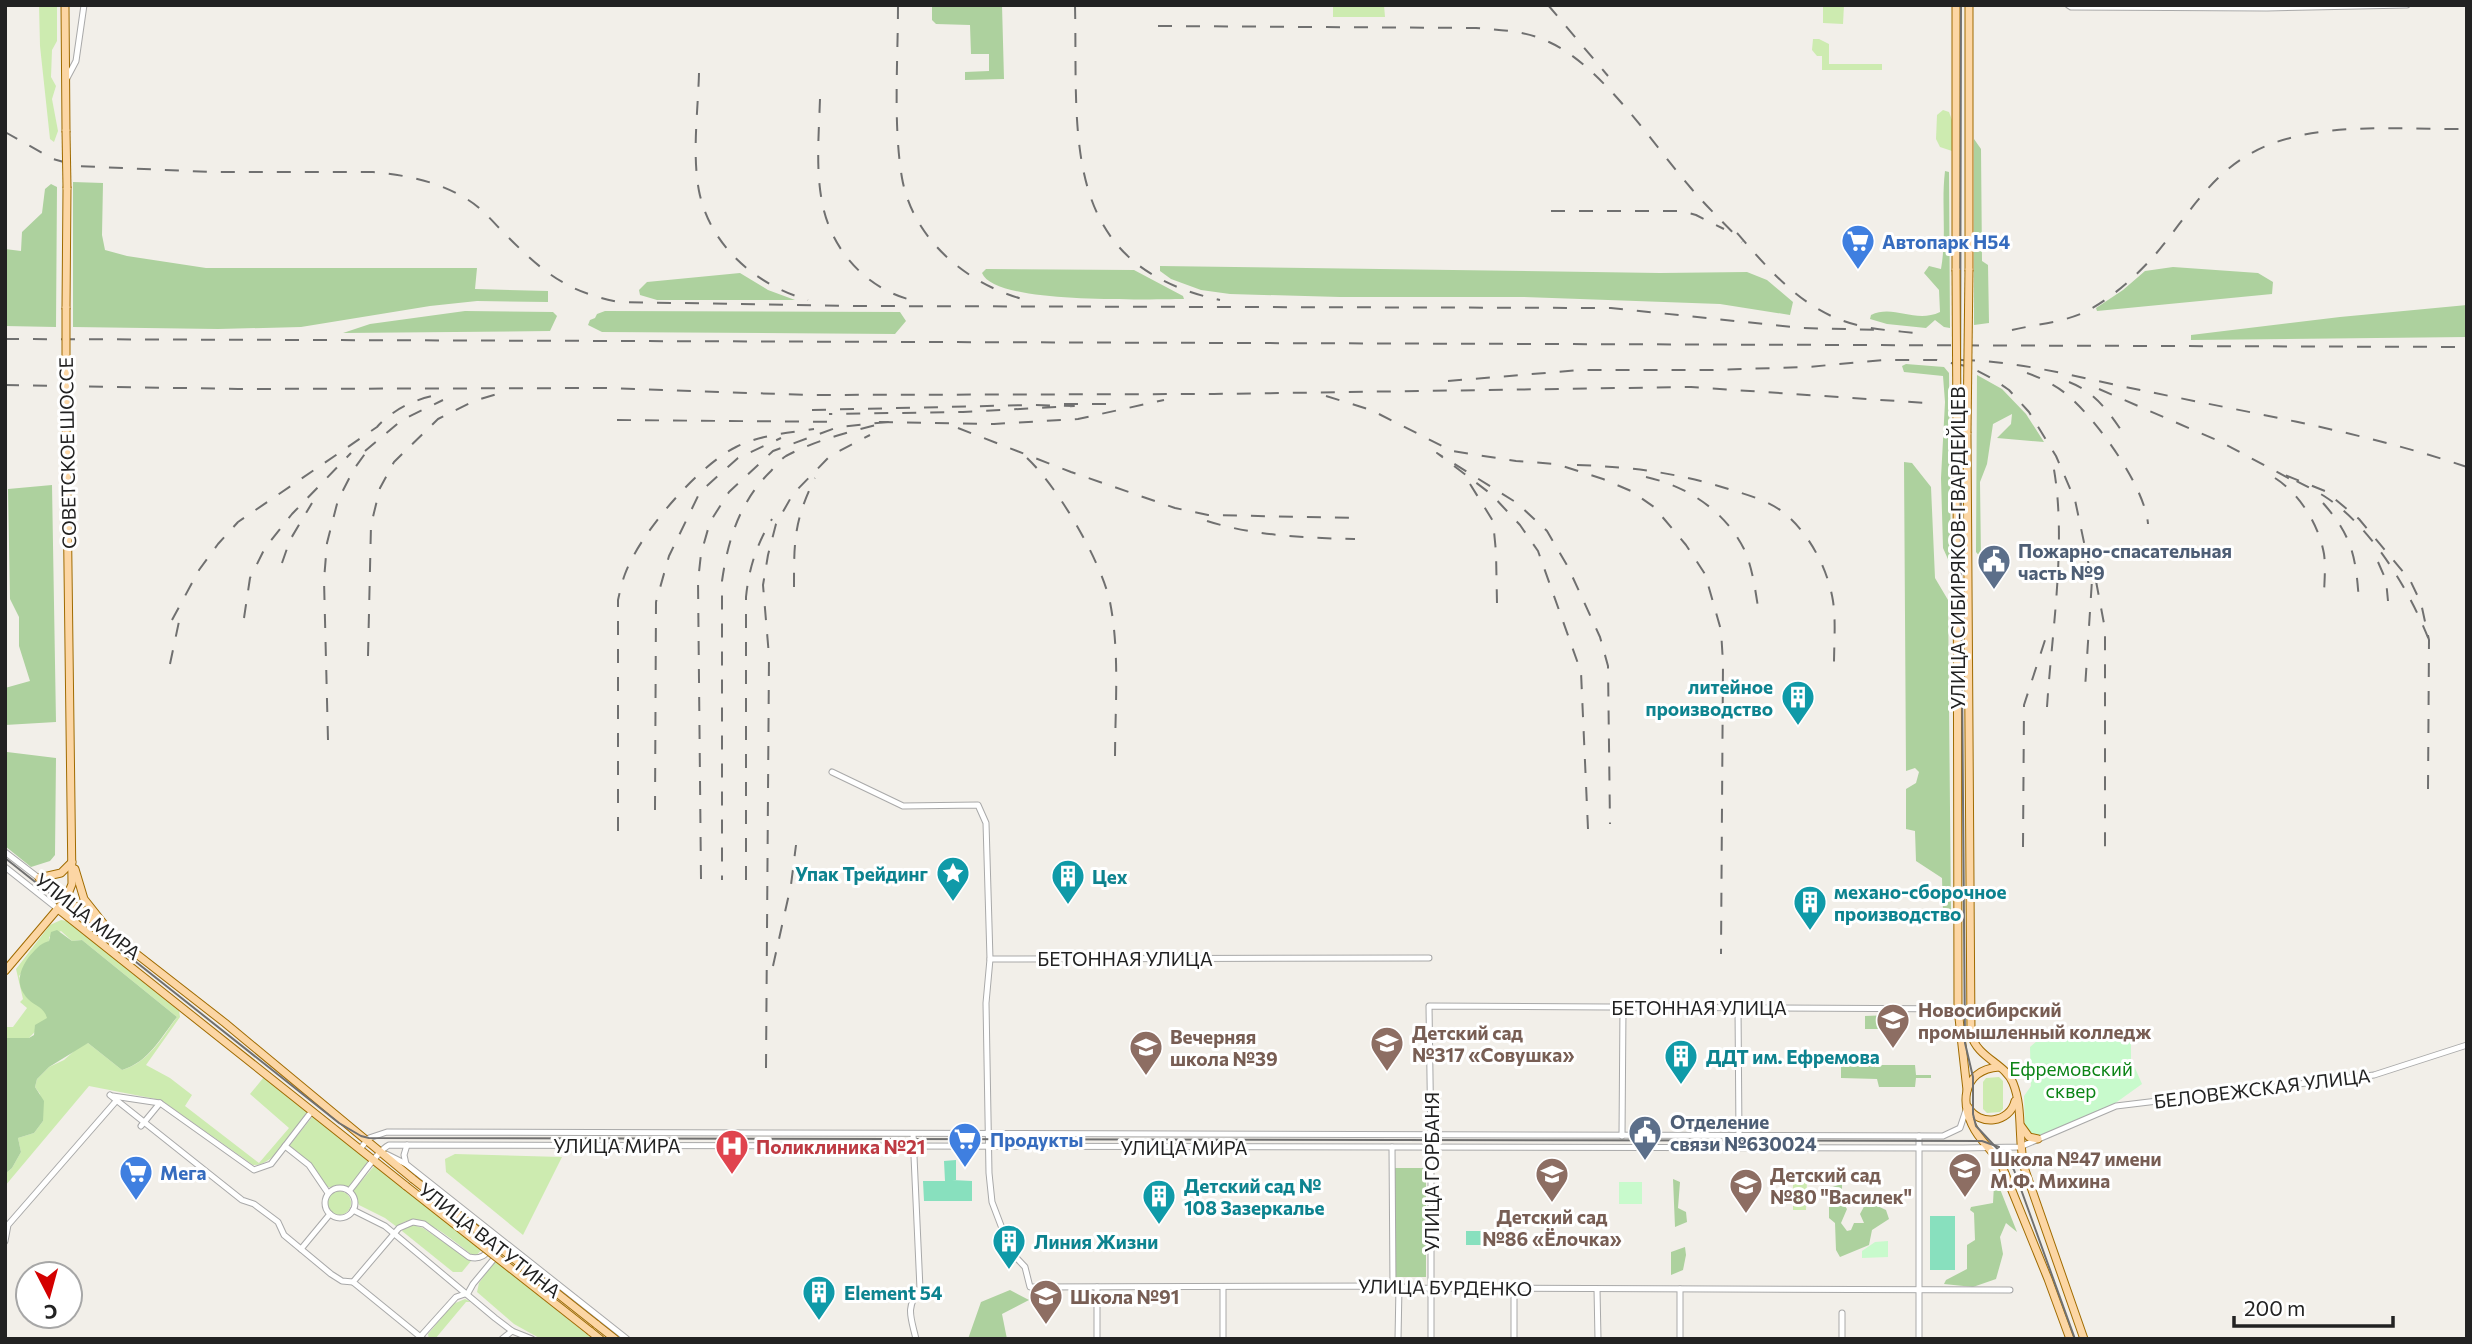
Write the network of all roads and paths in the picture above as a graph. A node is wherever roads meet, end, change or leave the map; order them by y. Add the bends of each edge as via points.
1 (65, 5) edge
2 (84, 5) edge
3 (1956, 5) edge
4 (1969, 5) edge
5 (2068, 5) edge
6 (2407, 5) edge
7 (67, 78) junction
8 (832, 772) dead end
9 (1958, 837) junction
10 (1969, 837) junction
11 (5, 852) edge
12 (73, 862) junction
13 (5, 867) edge
14 (39, 878) junction
15 (66, 899) junction
16 (58, 909) junction
17 (114, 936) junction
18 (1429, 958) dead end
19 (989, 959) junction
20 (5, 971) edge
21 (1429, 1006) joint
22 (1623, 1007) junction
23 (1738, 1007) junction
24 (1958, 1009) junction
25 (1970, 1009) junction
26 (2467, 1045) edge
27 (1999, 1067) junction
28 (1967, 1090) junction
29 (2016, 1097) junction
30 (117, 1100) junction
31 (160, 1103) junction
32 (1967, 1104) junction
33 (312, 1111) junction
34 (2020, 1123) junction
35 (142, 1124) junction
36 (582, 1132) junction
37 (913, 1133) junction
38 (989, 1134) junction
39 (1431, 1135) junction
40 (1622, 1136) junction
41 (1739, 1136) junction
42 (1919, 1136) junction
43 (2038, 1139) junction
44 (366, 1140) junction
45 (407, 1144) junction
46 (582, 1145) junction
47 (285, 1146) junction
48 (914, 1146) junction
49 (989, 1146) junction
50 (1392, 1147) junction
51 (1431, 1147) junction
52 (2020, 1147) junction
53 (1919, 1148) junction
54 (1990, 1148) junction
55 (360, 1149) junction
56 (382, 1152) junction
57 (375, 1161) junction
58 (406, 1164) junction
59 (349, 1191) junction
60 (328, 1193) junction
61 (353, 1210) junction
62 (330, 1214) junction
63 (394, 1233) junction
64 (500, 1237) junction
65 (5, 1241) edge
66 (508, 1243) junction
67 (301, 1249) junction
68 (353, 1282) junction
69 (1396, 1286) junction
70 (1097, 1287) junction
71 (1223, 1287) junction
72 (1432, 1288) junction
73 (1514, 1288) junction
74 (1597, 1289) junction
75 (1680, 1289) junction
76 (1919, 1290) junction
77 (2010, 1290) dead end
78 (468, 1293) junction
79 (1842, 1313) dead end
80 (593, 1328) junction
81 (512, 1331) junction
82 (421, 1338) edge
83 (502, 1339) edge
84 (532, 1339) edge
85 (600, 1339) edge
86 (615, 1339) edge
87 (627, 1339) edge
88 (916, 1339) edge
89 (1097, 1339) edge
90 (1223, 1339) edge
91 (1398, 1339) edge
92 (1431, 1339) edge
93 (1514, 1339) edge
94 (1598, 1339) edge
95 (1680, 1339) edge
96 (1842, 1339) edge
97 (1919, 1339) edge
98 (2070, 1339) edge
99 (2084, 1339) edge

1 - 7 main road, СОВЕТСКОЕ ШОССЕ
2 - 7 street via 76,61
3 - 9 main road, УЛИЦА СИБИРЯКОВ-ГВАРДЕЙЦЕВ, bridge
4 - 10 main road, УЛИЦА СИБИРЯКОВ-ГВАРДЕЙЦЕВ, bridge
5 - 6 street via 2195,9
7 - 12 main road, СОВЕТСКОЕ ШОССЕ, bridge via 66,411
8 - 19 street via 903,806 978,806 986,823
9 - 10 main road
9 - 24 main road, УЛИЦА СИБИРЯКОВ-ГВАРДЕЙЦЕВ
10 - 25 main road, УЛИЦА СИБИРЯКОВ-ГВАРДЕЙЦЕВ
11 - 14 street, УЛИЦА МИРА
12 - 14 main road via 61,873
12 - 15 main road, СОВЕТСКОЕ ШОССЕ
12 - 17 main road via 84,899
13 - 16 street, УЛИЦА МИРА
14 - 15 street, УЛИЦА МИРА
15 - 16 main road
15 - 17 main road, УЛИЦА МИРА
16 - 20 main road
16 - 33 main road, УЛИЦА МИРА
17 - 44 main road, УЛИЦА МИРА
18 - 19 street, БЕТОННАЯ УЛИЦА
19 - 38 street
21 - 22 street, БЕТОННАЯ УЛИЦА
21 - 39 street, УЛИЦА ГОРБАНЯ
22 - 23 street, БЕТОННАЯ УЛИЦА
22 - 40 street
23 - 24 street, БЕТОННАЯ УЛИЦА
23 - 41 street
24 - 25 street, БЕТОННАЯ УЛИЦА
24 - 28 main road, УЛИЦА СИБИРЯКОВ-ГВАРДЕЙЦЕВ
25 - 27 main road, УЛИЦА СИБИРЯКОВ-ГВАРДЕЙЦЕВ via 1973,1041
26 - 43 street, БЕЛОВЕЖСКАЯ УЛИЦА via 2374,1075 2116,1106
27 - 28 main road via 1976,1074
27 - 29 main road via 2011,1078
28 - 32 main road
29 - 32 main road via 2006,1116 1995,1120 1973,1114
29 - 34 main road
30 - 31 street via 110,1095
30 - 35 street
30 - 65 street via 8,1225
31 - 35 street
31 - 47 street via 254,1170 271,1164
32 - 42 street via 1960,1128 1943,1136
32 - 54 main road via 1970,1122
33 - 47 street
33 - 55 main road, УЛИЦА МИРА
34 - 43 main road via 2023,1132
34 - 52 main road
35 - 67 street via 278,1222 284,1235
36 - 37 street, УЛИЦА МИРА
36 - 44 street, УЛИЦА МИРА via 387,1132
36 - 46 street
37 - 38 street, УЛИЦА МИРА
37 - 48 street
38 - 39 street, УЛИЦА МИРА
38 - 49 street
39 - 40 street, УЛИЦА МИРА
39 - 51 street, УЛИЦА ГОРБАНЯ
40 - 41 street, УЛИЦА МИРА
41 - 42 street, УЛИЦА МИРА
42 - 53 street
43 - 52 street, БЕЛОВЕЖСКАЯ УЛИЦА
44 - 55 street
44 - 56 main road, УЛИЦА ВАТУТИНА
45 - 46 street, УЛИЦА МИРА
45 - 56 street, УЛИЦА МИРА via 388,1145
45 - 58 street
46 - 48 street, УЛИЦА МИРА
47 - 60 street via 309,1165
48 - 49 street, УЛИЦА МИРА
48 - 88 street via 920,1289 910,1301 910,1313
49 - 50 street, УЛИЦА МИРА
49 - 70 street, УЛИЦА БУРДЕНКО via 992,1202 1011,1252 1025,1267 1030,1287
50 - 51 street, УЛИЦА МИРА
50 - 69 street, УЛИЦА ГОРБАНЯ
51 - 53 street, УЛИЦА МИРА
51 - 72 street, УЛИЦА ГОРБАНЯ
52 - 54 street, УЛИЦА МИРА
52 - 99 main road
53 - 54 street, УЛИЦА МИРА
53 - 76 street
54 - 98 main road via 2002,1166
55 - 57 main road, УЛИЦА МИРА
56 - 57 street
56 - 58 street
56 - 80 main road, УЛИЦА ВАТУТИНА, bridge
57 - 59 street
57 - 80 main road, УЛИЦА ВАТУТИНА, bridge
58 - 64 street
59 - 60 street via 335,1188
59 - 61 street
60 - 62 street via 325,1206
61 - 62 street via 342,1218
61 - 63 street
62 - 67 street
63 - 64 street via 403,1224 424,1224 477,1259
63 - 68 street
63 - 78 street
64 - 66 street
66 - 78 street
66 - 87 street
67 - 68 street via 342,1281
68 - 82 street
69 - 71 street, УЛИЦА БУРДЕНКО
69 - 72 street, УЛИЦА БУРДЕНКО
69 - 91 street, УЛИЦА ГОРБАНЯ
70 - 71 street, УЛИЦА БУРДЕНКО
70 - 89 street
71 - 90 street
72 - 73 street, УЛИЦА БУРДЕНКО
72 - 92 street, УЛИЦА ГОРБАНЯ
73 - 74 street, УЛИЦА БУРДЕНКО
73 - 93 street
74 - 75 street, УЛИЦА БУРДЕНКО
74 - 94 street
75 - 76 street, УЛИЦА БУРДЕНКО
75 - 95 street
76 - 77 street, УЛИЦА БУРДЕНКО
76 - 97 street
78 - 81 street
78 - 82 street via 456,1297
79 - 96 street
80 - 85 main road, УЛИЦА ВАТУТИНА
80 - 86 main road, УЛИЦА ВАТУТИНА
81 - 83 street
81 - 84 street

